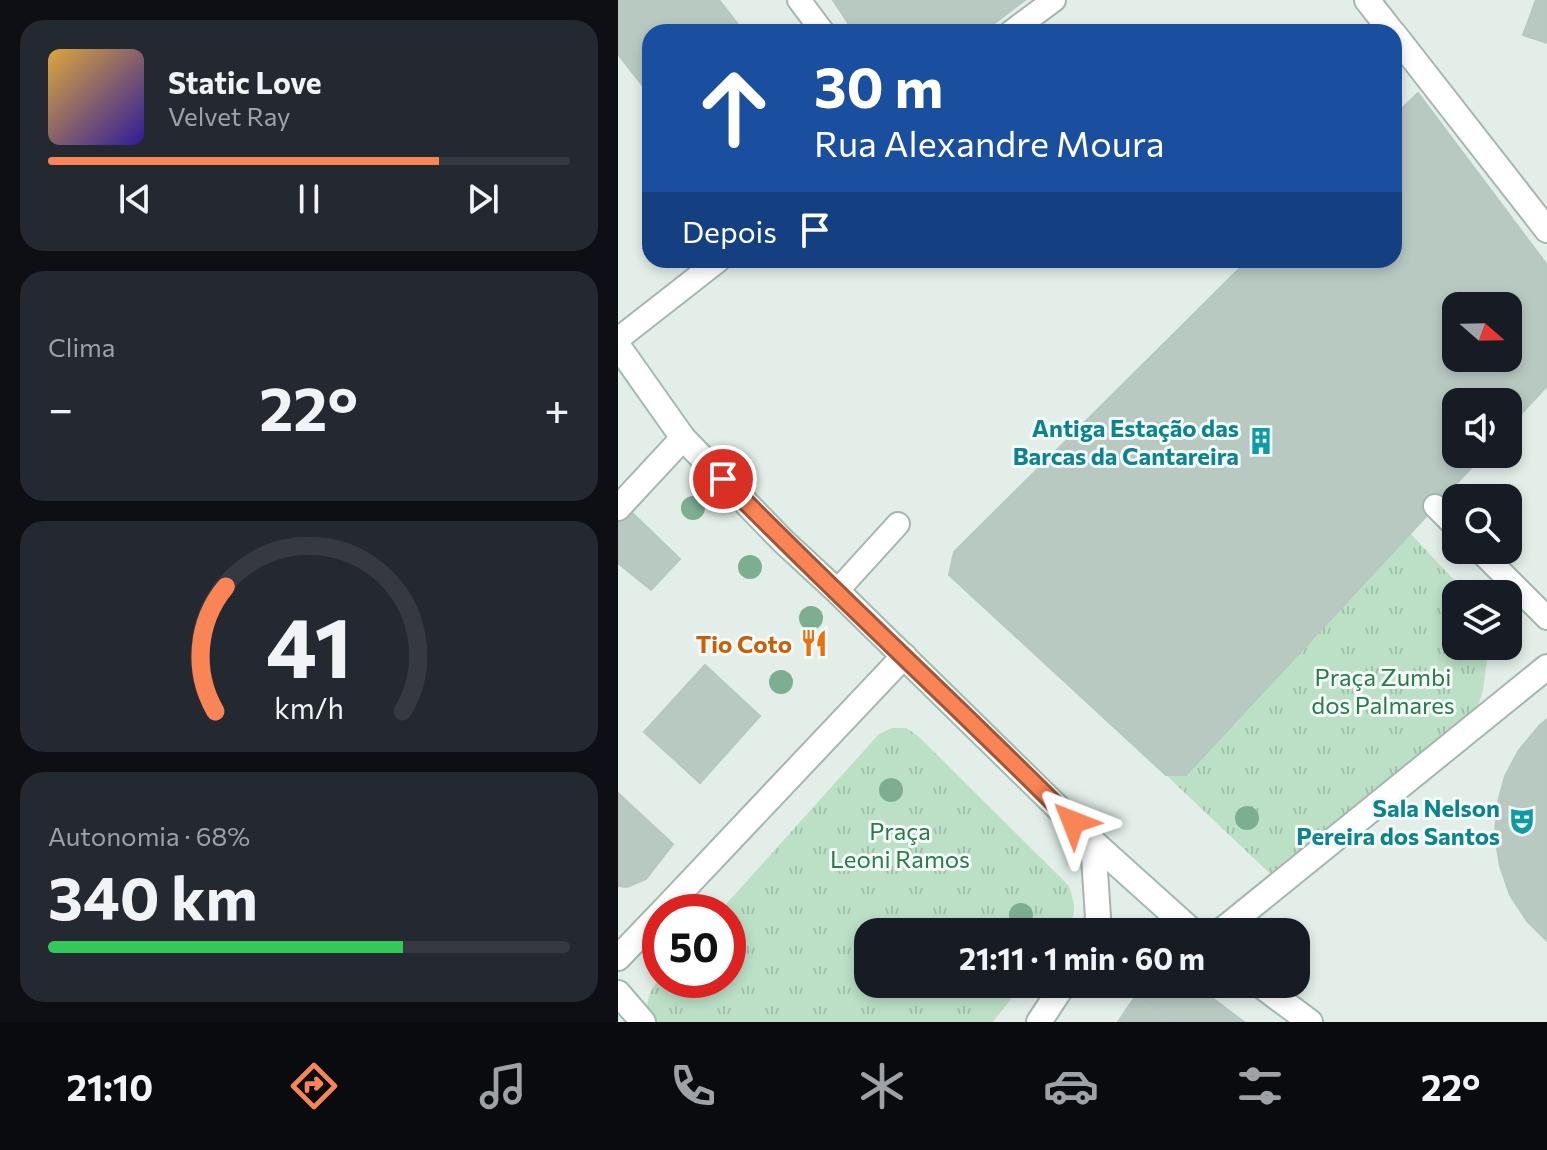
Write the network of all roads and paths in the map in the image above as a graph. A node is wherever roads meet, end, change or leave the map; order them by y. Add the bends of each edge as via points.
1 (799, 0) edge
2 (1054, 0) edge
3 (1367, 0) edge
4 (817, 24) edge
5 (1022, 24) edge
6 (1386, 24) edge
7 (1402, 45) edge
8 (1547, 230) edge
9 (709, 268) edge
10 (618, 339) edge
11 (618, 346) edge
12 (683, 438) junction
13 (1435, 506) dead end
14 (618, 508) edge
15 (1442, 513) edge
16 (898, 524) dead end
17 (1493, 564) edge
18 (837, 591) junction
19 (1547, 618) edge
20 (904, 656) junction
21 (1547, 667) edge
22 (1093, 842) junction
23 (679, 894) edge
24 (1098, 918) edge
25 (1177, 918) edge
26 (1237, 918) edge
27 (642, 933) edge
28 (618, 958) edge
29 (618, 993) edge
30 (1055, 998) edge
31 (1278, 998) edge
32 (643, 1022) edge
33 (1039, 1022) edge
34 (1310, 1022) edge

1 - 4 lane
2 - 5 lane
3 - 6 street
7 - 8 street
9 - 10 lane
11 - 12 street
12 - 14 street
12 - 18 street
13 - 15 lane
16 - 18 lane
17 - 19 lane
18 - 20 street
20 - 22 street
20 - 23 street
21 - 26 street
22 - 24 street
22 - 25 street
27 - 28 street
29 - 32 street
30 - 33 street
31 - 34 street

